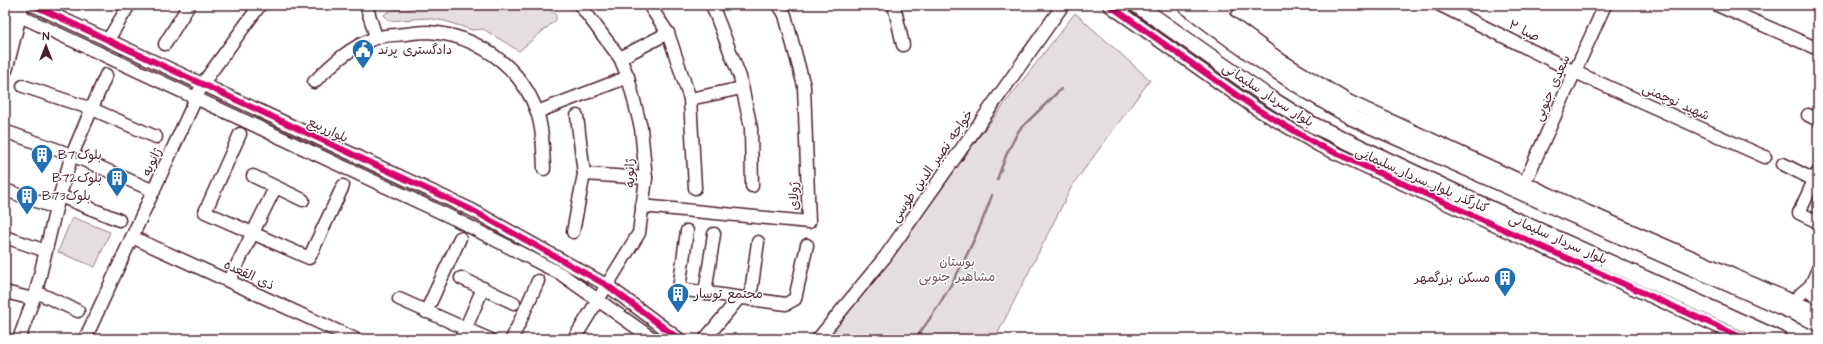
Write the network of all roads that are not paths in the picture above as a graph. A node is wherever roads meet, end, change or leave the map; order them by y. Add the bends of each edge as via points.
1 (34, 5) edge
2 (129, 5) edge
3 (188, 5) edge
4 (260, 5) edge
5 (366, 5) edge
6 (580, 5) edge
7 (649, 5) edge
8 (712, 5) edge
9 (779, 5) edge
10 (894, 5) edge
11 (1063, 5) edge
12 (1109, 5) edge
13 (1138, 5) edge
14 (1185, 5) edge
15 (1206, 5) edge
16 (1440, 5) edge
17 (1605, 5) edge
18 (1717, 5) edge
19 (15, 9) edge
20 (1224, 10) edge
21 (46, 11) junction
22 (39, 23) junction
23 (668, 33) junction
24 (376, 37) junction
25 (108, 40) junction
26 (165, 44) dead end
27 (903, 45) dead end
28 (1818, 49) edge
29 (620, 58) junction
30 (5, 69) edge
31 (1575, 72) junction
32 (106, 75) dead end
33 (628, 77) junction
34 (314, 82) dead end
35 (203, 83) junction
36 (23, 86) dead end
37 (742, 88) junction
38 (196, 98) junction
39 (690, 99) junction
40 (92, 109) junction
41 (537, 112) junction
42 (577, 116) dead end
43 (10, 133) dead end
44 (240, 134) dead end
45 (156, 137) dead end
46 (72, 155) junction
47 (1765, 158) dead end
48 (1783, 164) dead end
49 (544, 169) dead end
50 (584, 174) junction
51 (253, 176) dead end
52 (1816, 176) edge
53 (646, 178) junction
54 (1525, 182) junction
55 (343, 186) dead end
56 (752, 186) dead end
57 (275, 188) junction
58 (695, 188) dead end
59 (5, 190) edge
60 (154, 192) junction
61 (60, 196) junction
62 (304, 200) dead end
63 (1446, 203) junction
64 (1482, 204) junction
65 (462, 206) junction
66 (642, 206) junction
67 (56, 208) junction
68 (455, 219) junction
69 (119, 220) dead end
70 (1818, 222) edge
71 (688, 231) dead end
72 (1508, 231) junction
73 (574, 232) dead end
74 (253, 233) junction
75 (714, 234) dead end
76 (5, 237) edge
77 (132, 237) junction
78 (460, 238) dead end
79 (758, 242) dead end
80 (807, 245) dead end
81 (46, 251) junction
82 (1818, 269) edge
83 (461, 278) dead end
84 (229, 281) junction
85 (538, 281) dead end
86 (1811, 285) junction
87 (608, 286) junction
88 (483, 288) junction
89 (5, 292) edge
90 (705, 292) junction
91 (34, 295) junction
92 (745, 298) junction
93 (399, 299) dead end
94 (1818, 299) edge
95 (598, 300) junction
96 (1793, 301) junction
97 (514, 303) dead end
98 (78, 311) dead end
99 (426, 312) junction
100 (1818, 312) edge
101 (1818, 323) edge
102 (463, 334) edge
103 (24, 338) edge
104 (85, 339) edge
105 (354, 339) edge
106 (489, 339) edge
107 (512, 339) edge
108 (574, 339) edge
109 (652, 339) edge
110 (678, 339) edge
111 (705, 339) edge
112 (818, 339) edge
113 (1745, 339) edge
114 (1779, 339) edge

1 - 21 street, بلوارربیع
2 - 25 street
3 - 26 street
4 - 35 street, ژانویه
5 - 24 street
6 - 29 street, ژانویه
7 - 23 street
8 - 37 street
9 - 66 street, ژولای via 785,15 804,86 809,222
10 - 27 street
11 - 112 street, خواجه نصیر الدین طوسی via 885,258
12 - 63 street, کنارگذر بلوار سردار سلیمانی via 1254,108 1292,131
13 - 64 main road, بلوار سردار سلیمانی via 1268,97 1313,125
14 - 101 main road, بلوار سردار سلیمانی via 1301,89 1353,118
15 - 20 street
16 - 31 street, صبا ۲
17 - 31 street, سعدی جنوبی
18 - 28 street
19 - 22 street, بلوارربیع
19 - 30 main road
20 - 54 street via 1282,61 1348,101
21 - 22 street via 38,15
21 - 25 street, بلوارربیع
22 - 38 street, بلوارربیع
23 - 29 street
23 - 39 street
24 - 34 street via 337,59
24 - 41 street via 428,32 455,37 480,46 505,63 521,82
25 - 35 street, بلوارربیع
29 - 33 street, ژانویه
31 - 47 street, شهید نوچمنی
31 - 54 street, سعدی جنوبی
32 - 40 street
33 - 41 street
33 - 53 street, ژانویه via 641,128
35 - 38 street, ژانویه
35 - 65 street, بلوارربیع
36 - 40 street
37 - 39 street
37 - 56 street via 751,128
38 - 60 street, ژانویه
38 - 68 street, بلوارربیع
39 - 58 street
40 - 45 street
40 - 46 street
41 - 49 street via 543,137
42 - 50 street
43 - 46 street
44 - 74 street via 205,212
46 - 60 street
46 - 61 street
48 - 52 street
50 - 53 street
50 - 73 street
51 - 57 street
52 - 70 street via 1799,213
53 - 66 street, ژانویه
54 - 96 street
55 - 74 street via 309,258
57 - 62 street
57 - 74 street
59 - 67 street
60 - 77 street, ژانویه
61 - 67 street
61 - 69 street
63 - 64 street
63 - 72 street, کنارگذر بلوار سردار سلیمانی
64 - 72 street
64 - 114 main road, بلوار سردار سلیمانی
65 - 68 street
65 - 87 street, بلوارربیع
66 - 87 street, ژانویه via 639,233
67 - 81 street
68 - 95 street, بلوارربیع via 561,274
71 - 90 street via 679,289
72 - 113 street, کنارگذر بلوار سردار سلیمانی
74 - 84 street
75 - 90 street
76 - 81 street
77 - 84 street, ذی القعده
77 - 104 street, ژانویه
78 - 99 street
79 - 92 street
80 - 92 street via 795,299 786,304
81 - 91 street
82 - 86 street
83 - 88 street
84 - 105 street, ذی القعده
85 - 107 street
86 - 94 street via 1812,294
86 - 96 street
87 - 95 street, ژانویه
87 - 110 street, بلوارربیع
88 - 97 street
88 - 102 street
89 - 91 street
90 - 92 street
91 - 98 street
91 - 103 street
92 - 111 street
93 - 99 street
95 - 108 street, ژانویه
95 - 109 street, بلوارربیع
96 - 100 street
99 - 102 street
102 - 106 street

